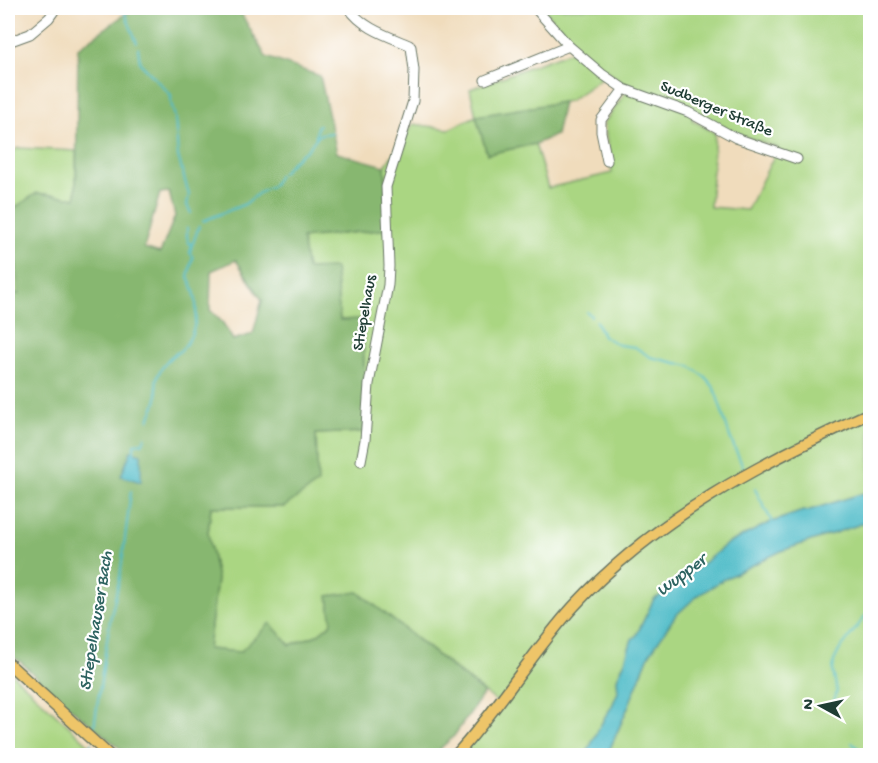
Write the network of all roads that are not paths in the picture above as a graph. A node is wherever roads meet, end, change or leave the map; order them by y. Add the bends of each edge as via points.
1 (53, 8) edge
2 (349, 8) edge
3 (535, 8) edge
4 (8, 42) edge
5 (569, 46) junction
6 (485, 80) dead end
7 (624, 90) junction
8 (797, 159) dead end
9 (608, 161) dead end
10 (870, 412) edge
11 (361, 461) dead end
12 (8, 663) edge
13 (110, 756) edge
14 (455, 756) edge

1 - 4 street via 49,18 30,34
2 - 11 street, Stiepelhaus via 374,29 409,45 414,70 413,101 386,187 388,285 369,384
3 - 5 street, Sudberger Straße
5 - 6 street
5 - 7 street, Sudberger Straße
7 - 8 street, Sudberger Straße via 688,112 736,138
7 - 9 street via 601,120
10 - 14 main road via 730,485 675,519 621,561 561,621
12 - 13 main road

